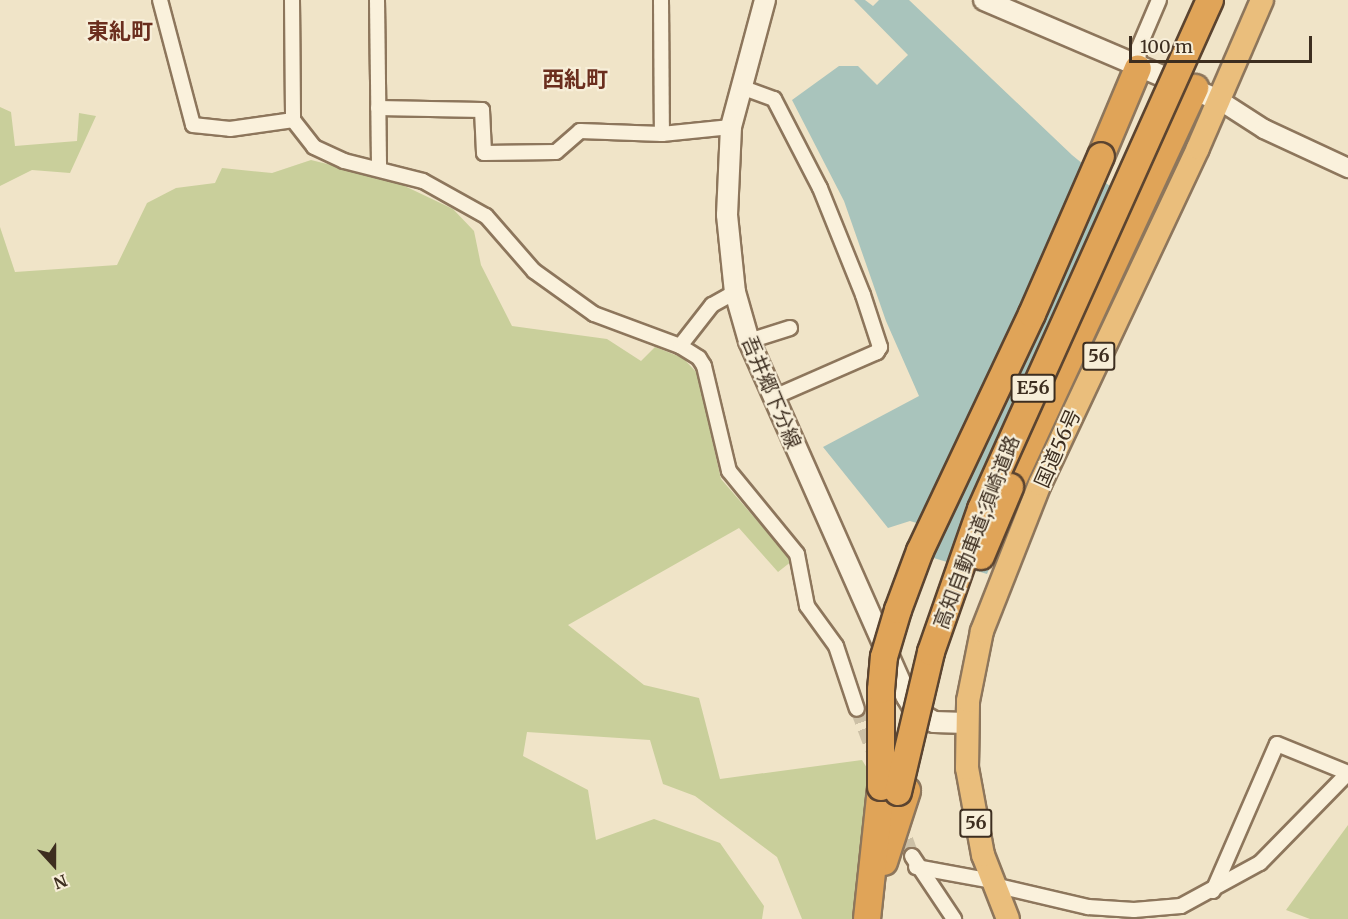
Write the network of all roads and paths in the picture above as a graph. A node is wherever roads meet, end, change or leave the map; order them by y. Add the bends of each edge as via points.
1 (160, 0) edge
2 (292, 0) edge
3 (378, 0) edge
4 (661, 0) edge
5 (765, 0) edge
6 (984, 0) edge
7 (1160, 0) edge
8 (1210, 0) edge
9 (1262, 0) edge
10 (1138, 68) junction
11 (741, 87) junction
12 (1195, 88) junction
13 (1219, 100) junction
14 (378, 108) junction
15 (292, 120) junction
16 (731, 127) junction
17 (662, 134) junction
18 (1348, 168) edge
19 (379, 170) junction
20 (735, 292) junction
21 (790, 328) dead end
22 (749, 341) junction
23 (680, 346) junction
24 (774, 397) junction
25 (857, 709) tunnel mouth
26 (966, 723) junction
27 (1348, 773) edge
28 (895, 790) junction
29 (993, 883) junction
30 (1213, 891) junction
31 (867, 919) edge
32 (877, 919) edge
33 (954, 919) edge
34 (1008, 919) edge

1 - 15 street via 193,124 230,129
2 - 15 street
3 - 14 street
4 - 17 street
5 - 11 main road, 吾井郷下分線
6 - 10 main road
7 - 10 street via 1139,47
8 - 28 highway, 高知自動車道;須崎道路 / E56, bridge via 981,509 931,652
9 - 13 highway, 国道56号 / 56
10 - 12 main road
10 - 28 highway, bridge via 1032,314 920,550 898,610 883,668
11 - 16 main road, 吾井郷下分線
11 - 24 street via 774,99 820,188 880,347 877,352
12 - 13 main road
12 - 28 highway, bridge via 975,570
13 - 18 street via 1264,129
13 - 26 highway, 国道56号 / 56 via 1040,484 982,631
14 - 17 street via 482,110 484,153 556,152 580,131
14 - 19 street
15 - 19 street via 314,147
16 - 17 street
16 - 20 main road, 吾井郷下分線 via 727,215
19 - 23 street via 423,181 486,216 534,271 594,314
20 - 22 main road, 吾井郷下分線
20 - 23 street via 712,305
21 - 22 street
22 - 24 main road, 吾井郷下分線
23 - 25 street via 704,366 729,471 797,554 807,606 836,645
24 - 26 main road, 吾井郷下分線 via 915,711 934,722
26 - 29 highway, 国道56号 / 56 via 974,817
27 - 30 street via 1271,854
27 - 30 street via 1277,744
28 - 31 highway
28 - 32 highway, 高知自動車道;須崎道路 / E56
29 - 30 street via 1077,905 1134,910 1181,906
29 - 33 street via 914,861
29 - 34 highway, 国道56号 / 56

